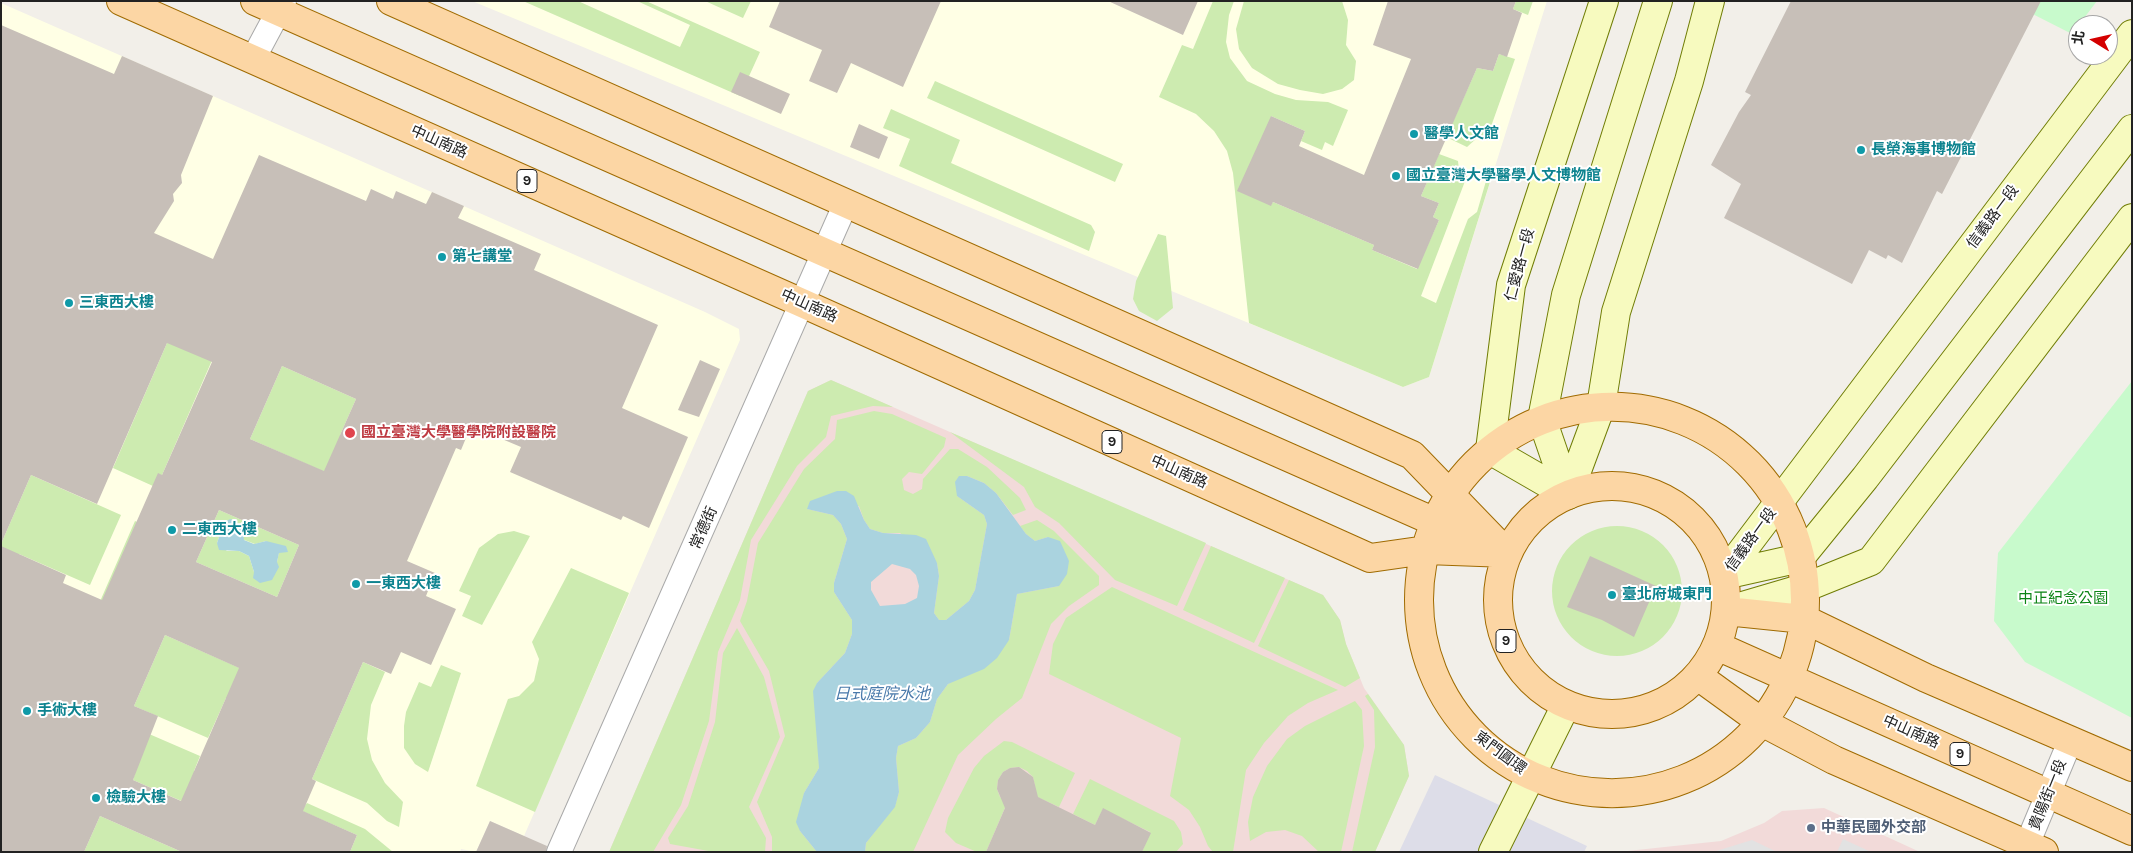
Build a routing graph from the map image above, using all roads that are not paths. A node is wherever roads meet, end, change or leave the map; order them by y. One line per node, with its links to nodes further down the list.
1 (121, 1): 9 (main road, 中山南路 / 9)
2 (255, 1): 7 (main road)
3 (391, 1): 11 (main road)
4 (1604, 1): 17 (main road, 仁愛路一段)
5 (1658, 1): 16 (main road)
6 (1710, 1): 15 (main road)
7 (282, 7): 9 (street); 13 (main road)
8 (2132, 34): 20 (main road, 信義路一段)
9 (253, 59): 14 (main road, 中山南路 / 9)
10 (2132, 129): 24 (main road)
11 (846, 203): 13 (street, 常德街); 18 (main road)
12 (2132, 218): 26 (main road)
13 (825, 252): 14 (street, 常德街); 21 (main road)
14 (802, 303): 22 (main road, 中山南路 / 9); 40 (street, 常德街)
15 (1601, 406): 16 (main road, 東門圓環); 19 (main road); 20 (main road, 東門圓環)
16 (1542, 420): 17 (main road, 東門圓環); 19 (main road)
17 (1490, 450): 18 (main road, 東門圓環); 19 (main road)
18 (1450, 495): 21 (main road, 東門圓環); 23 (main road)
19 (1568, 496): 23 (main road, 9); 25 (main road, 9)
20 (1778, 502): 24 (main road, 東門圓環); 25 (main road, 信義路一段)
21 (1436, 522): 22 (main road, 東門圓環); 23 (main road)
22 (1426, 550): 23 (main road, 中山南路 / 9); 36 (main road, 東門圓環)
23 (1507, 553): 32 (main road, 9)
24 (1800, 558): 25 (main road, 信義路一段); 26 (main road, 東門圓環)
25 (1724, 575): 27 (main road, 9)
26 (1804, 588): 27 (main road); 28 (main road, 東門圓環)
27 (1726, 611): 28 (main road); 29 (main road, 9)
28 (1804, 619): 31 (main road, 東門圓環); 34 (main road)
29 (1717, 646): 30 (main road, 9); 31 (main road, 中山南路 / 9)
30 (1698, 676): 32 (main road, 9); 33 (main road)
31 (1788, 678): 33 (main road, 東門圓環); 37 (main road, 中山南路 / 9)
32 (1566, 705): 36 (main road)
33 (1760, 721): 36 (main road, 東門圓環); 39 (main road)
34 (2071, 738): 35 (main road); 37 (street, 貴陽街一段)
35 (2132, 767)
36 (1530, 776): 41 (main road)
37 (2048, 794): 38 (main road, 中山南路 / 9); 39 (street, 貴陽街一段)
38 (2132, 831)
39 (2032, 850)
40 (559, 852)
41 (1493, 852)

